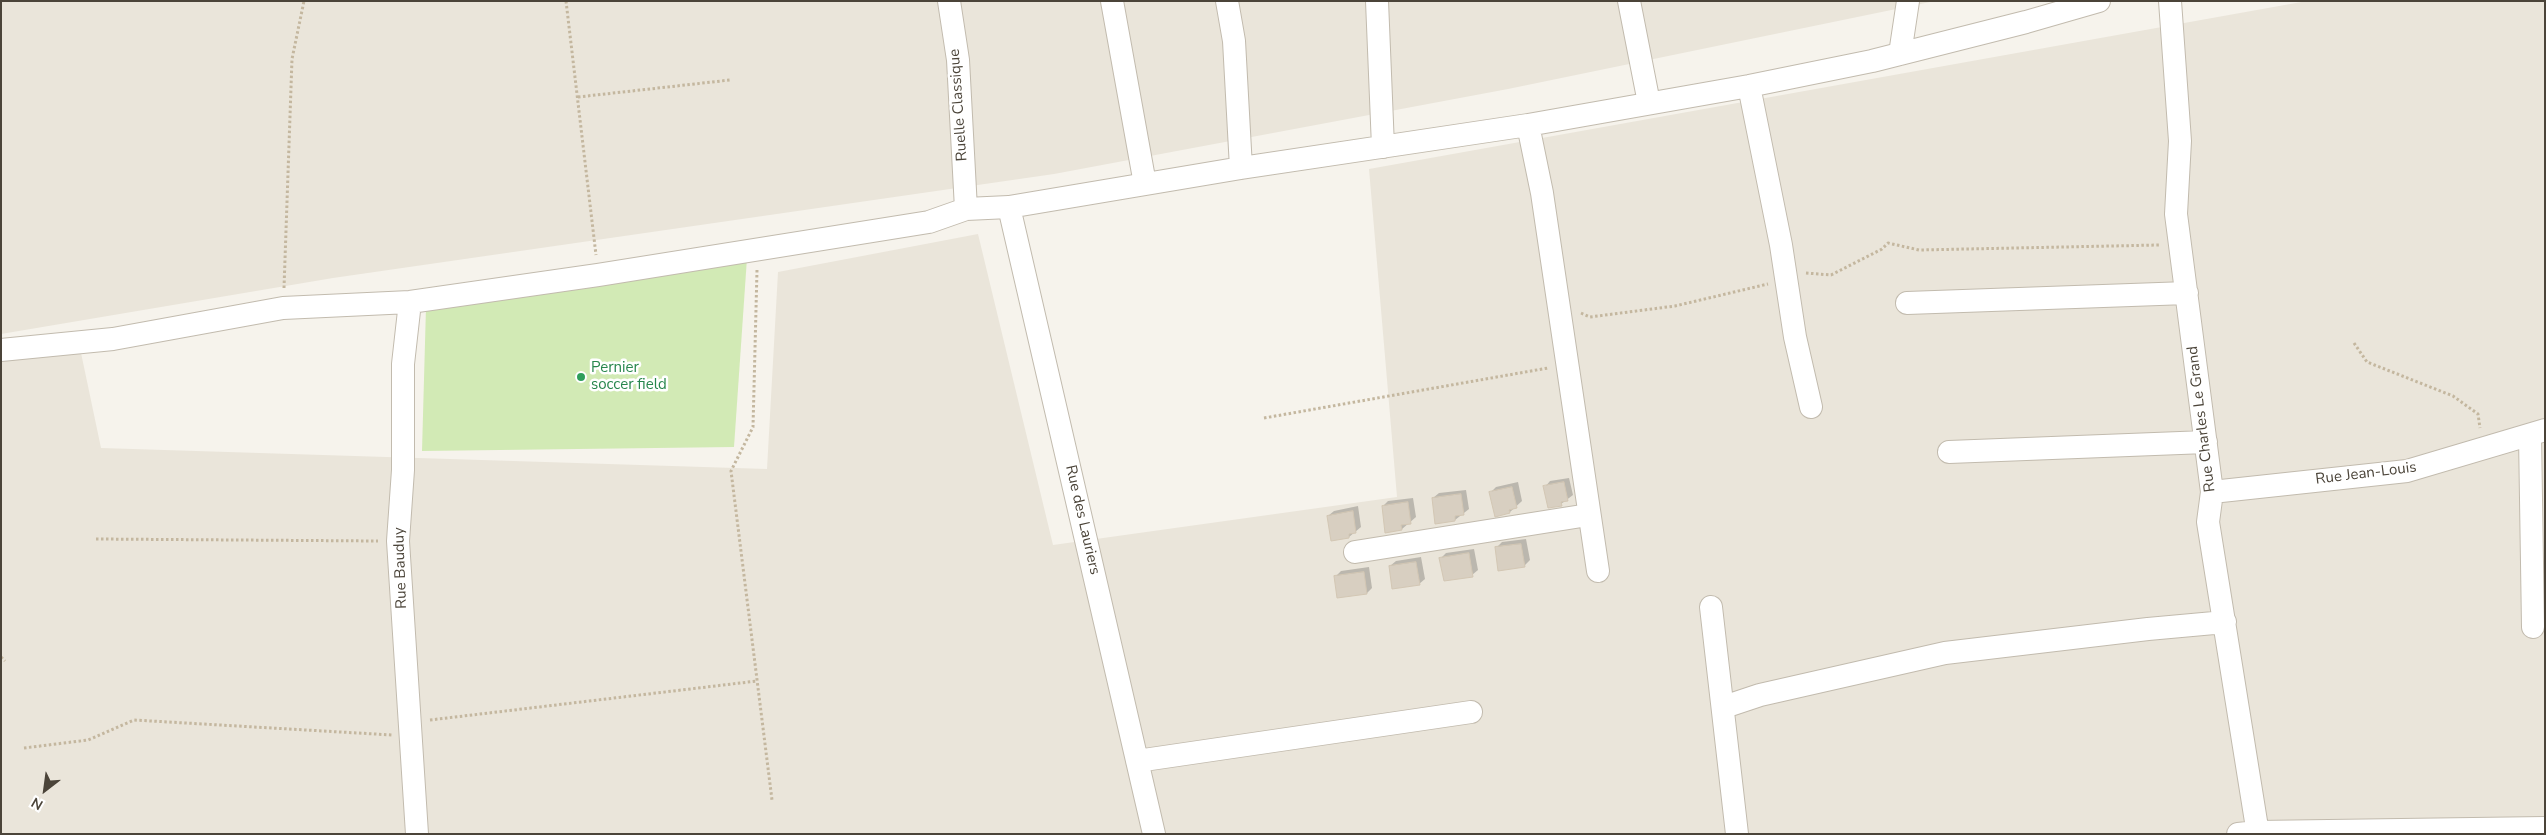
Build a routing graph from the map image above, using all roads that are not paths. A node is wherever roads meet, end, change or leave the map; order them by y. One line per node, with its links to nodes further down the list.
1 (949, 1): 17 (street, Ruelle Classique)
2 (1112, 1): 15 (street)
3 (1227, 1): 14 (street)
4 (1377, 1): 13 (street)
5 (1628, 1): 11 (street)
6 (1908, 1): 9 (street)
7 (2099, 1): 9 (street)
8 (2170, 1): 18 (street, Rue Charles Le Grand)
9 (1900, 54): 10 (street)
10 (1749, 86): 11 (street); 22 (street)
11 (1649, 104): 12 (street)
12 (1528, 126): 13 (street); 27 (street)
13 (1383, 147): 14 (street)
14 (1241, 168): 15 (street)
15 (1145, 184): 16 (street)
16 (1009, 207): 17 (street); 35 (street, Rue des Lauriers)
17 (966, 209): 19 (street)
18 (2187, 293): 20 (street); 24 (street, Rue Charles Le Grand)
19 (410, 302): 21 (street); 38 (street, Rue Bauduy)
20 (1907, 303)
21 (1, 350)
22 (1811, 407)
23 (2537, 433): 26 (street, Rue Jean-Louis); 32 (street)
24 (2206, 442): 25 (street); 26 (street, Rue Charles Le Grand)
25 (1949, 452)
26 (2212, 492): 31 (street, Rue Charles Le Grand)
27 (1588, 516): 28 (street); 29 (street)
28 (1355, 552)
29 (1598, 571)
30 (1711, 607): 33 (street)
31 (2225, 622): 33 (street); 37 (street, Rue Charles Le Grand)
32 (2533, 626)
33 (1724, 707): 40 (street)
34 (1471, 712): 35 (street)
35 (1138, 762): 39 (street, Rue des Lauriers)
36 (2545, 828): 37 (street)
37 (2251, 833)
38 (417, 834)
39 (1154, 834)
40 (1737, 834)

